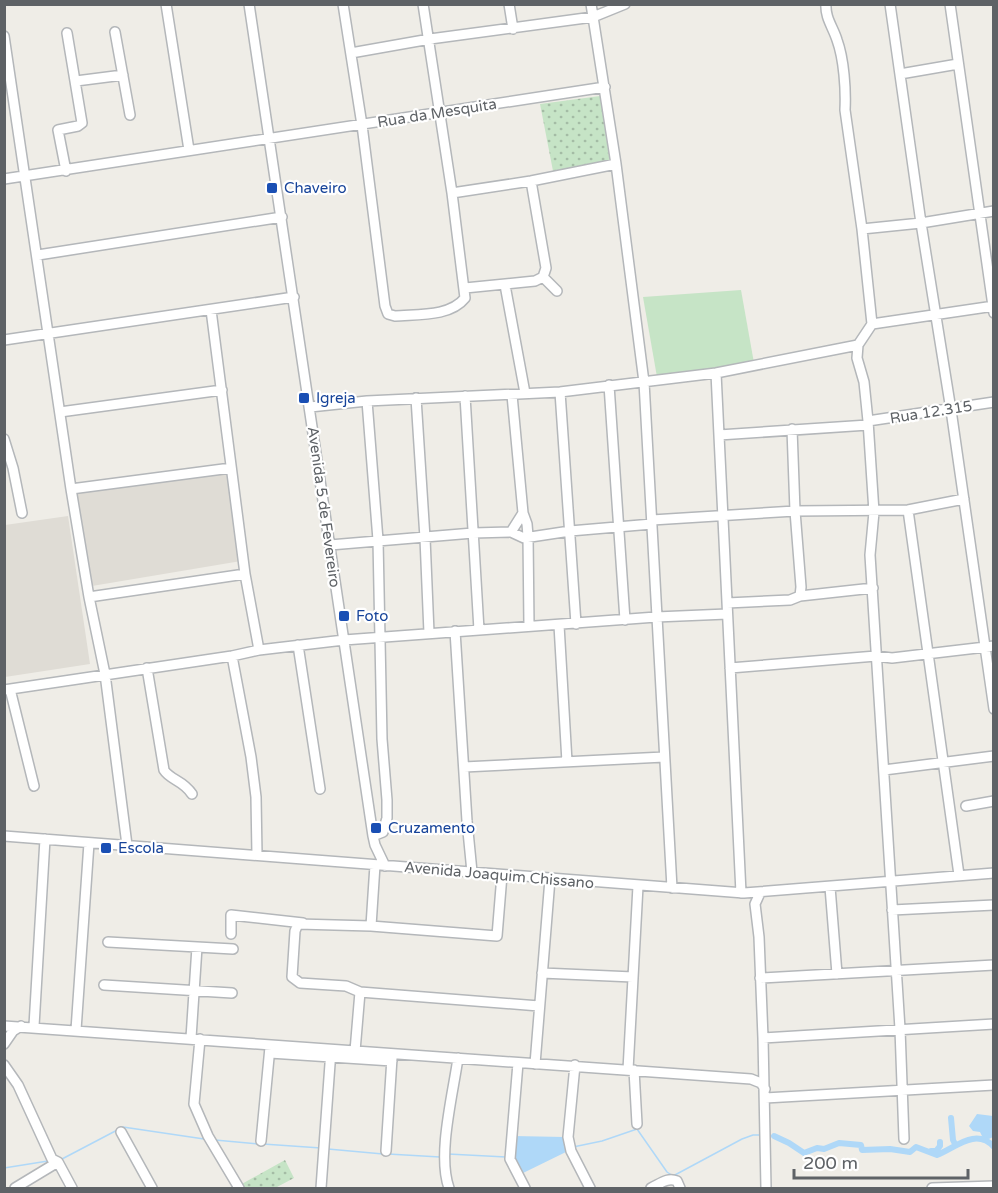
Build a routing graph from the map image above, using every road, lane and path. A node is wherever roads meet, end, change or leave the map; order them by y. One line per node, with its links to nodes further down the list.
1 (166, 4): 27 (street)
2 (249, 4): 26 (street, Avenida 5 de Fevereiro)
3 (343, 4): 17 (street)
4 (423, 4): 16 (street)
5 (508, 4): 12 (street)
6 (591, 4): 11 (street)
7 (625, 4): 11 (street)
8 (826, 4): 38 (street)
9 (890, 4): 19 (street)
10 (950, 4): 18 (street)
11 (593, 17): 12 (street); 22 (street)
12 (513, 28): 16 (street)
13 (115, 32): 20 (street)
14 (67, 33): 21 (street)
15 (4, 36): 30 (street)
16 (430, 39): 17 (street); 23 (street)
17 (351, 53): 25 (street)
18 (958, 64): 19 (street); 35 (street)
19 (900, 74): 37 (street)
20 (123, 75): 21 (street); 24 (street)
21 (76, 81): 29 (street)
22 (605, 87): 23 (street, Rua da Mesquita); 28 (street)
23 (439, 113): 25 (street, Rua da Mesquita); 33 (street)
24 (130, 115)
25 (362, 125): 26 (street, Rua da Mesquita); 42 (street)
26 (270, 139): 27 (street, Rua da Mesquita); 36 (street, Avenida 5 de Fevereiro)
27 (189, 150): 29 (street, Rua da Mesquita)
28 (616, 164): 32 (street); 53 (street)
29 (66, 171): 30 (street, Rua da Mesquita)
30 (26, 176): 31 (street, Rua da Mesquita); 39 (street)
31 (4, 179)
32 (531, 181): 33 (street); 40 (street)
33 (452, 193): 42 (street)
34 (993, 211): 35 (street)
35 (979, 213): 37 (street); 45 (street)
36 (282, 217): 39 (street); 44 (street, Avenida 5 de Fevereiro)
37 (921, 223): 38 (street); 47 (street)
38 (862, 229): 48 (street)
39 (38, 255): 49 (street)
40 (543, 277): 41 (street); 43 (street)
41 (506, 285): 42 (street); 57 (street)
42 (465, 288)
43 (557, 291)
44 (294, 297): 46 (street); 63 (street, Avenida 5 de Fevereiro)
45 (993, 308): 47 (street)
46 (211, 310): 49 (street); 55 (street)
47 (936, 316): 48 (street); 64 (street)
48 (872, 324): 51 (street)
49 (49, 333): 50 (street); 65 (street)
50 (4, 340)
51 (858, 345): 52 (street); 66 (street)
52 (716, 373): 53 (street); 68 (street)
53 (644, 382): 54 (street); 79 (street)
54 (609, 385): 56 (street); 80 (street)
55 (222, 390): 65 (street); 70 (street)
56 (560, 392): 57 (street); 81 (street)
57 (525, 393): 58 (street)
58 (512, 394): 59 (street); 77 (street)
59 (465, 396): 60 (street); 83 (street)
60 (416, 398): 61 (street); 85 (street)
61 (367, 401): 63 (street); 86 (street)
62 (993, 402): 64 (street, Rua 12.315)
63 (310, 408): 87 (street, Avenida 5 de Fevereiro)
64 (951, 410): 66 (street, Rua 12.315); 72 (street)
65 (60, 412): 71 (street)
66 (868, 423): 67 (street, Rua 12.315); 75 (street)
67 (792, 429): 68 (street, Rua 12.315); 74 (street)
68 (719, 435): 78 (street)
69 (4, 439): 76 (street)
70 (231, 468): 71 (street); 88 (street)
71 (71, 489): 91 (street)
72 (963, 499): 73 (street); 105 (street)
73 (908, 510): 75 (street); 107 (street)
74 (795, 511): 75 (street); 78 (street); 90 (street)
75 (874, 512): 89 (street)
76 (22, 513)
77 (523, 513): 82 (street); 84 (street)
78 (724, 516): 79 (street); 92 (street)
79 (652, 522): 80 (street); 94 (street)
80 (619, 526): 81 (street); 95 (street)
81 (570, 531): 84 (street); 96 (street)
82 (511, 532): 83 (street); 84 (street)
83 (473, 533): 85 (street); 99 (street)
84 (528, 536): 98 (street)
85 (425, 538): 86 (street); 101 (street)
86 (378, 540): 87 (street); 102 (street)
87 (330, 545): 103 (street, Avenida 5 de Fevereiro)
88 (245, 574): 91 (street); 106 (street)
89 (873, 588): 90 (street); 109 (street)
90 (800, 596): 92 (street)
91 (89, 597): 112 (street)
92 (727, 603): 93 (street)
93 (727, 614): 94 (street); 111 (street)
94 (656, 617): 95 (street); 116 (street)
95 (625, 620): 96 (street)
96 (576, 624): 97 (street)
97 (559, 625): 98 (street); 117 (street)
98 (529, 626): 99 (street)
99 (478, 630): 100 (street)
100 (455, 631): 101 (street); 119 (street)
101 (429, 633): 102 (street)
102 (381, 638): 103 (street); 127 (street)
103 (344, 640): 104 (street); 127 (street, Avenida 5 de Fevereiro)
104 (298, 645): 106 (street); 122 (street)
105 (989, 647): 107 (street); 114 (street)
106 (259, 650): 108 (street)
107 (927, 654): 109 (street); 118 (street)
108 (232, 656): 110 (street); 131 (street)
109 (876, 656): 111 (street); 120 (street)
110 (147, 668): 112 (street); 123 (street)
111 (730, 668): 143 (street)
112 (105, 674): 113 (street); 130 (street)
113 (7, 690): 121 (street)
114 (993, 709)
115 (993, 756): 118 (street)
116 (664, 757): 117 (street); 141 (street)
117 (567, 762): 119 (street)
118 (943, 762): 120 (street); 137 (street)
119 (464, 767): 134 (street)
120 (885, 770): 139 (street)
121 (34, 786)
122 (320, 789)
123 (192, 794)
124 (993, 801): 125 (street)
125 (966, 806)
126 (4, 836): 128 (street, Avenida Joaquim Chissano)
127 (374, 838): 132 (street); 133 (street, Avenida 5 de Fevereiro)
128 (45, 839): 129 (street, Avenida Joaquim Chissano); 170 (street)
129 (89, 843): 130 (street, Avenida Joaquim Chissano); 172 (street)
130 (127, 845): 131 (street, Avenida Joaquim Chissano)
131 (257, 855): 132 (street, Avenida Joaquim Chissano)
132 (371, 864): 133 (street, Avenida Joaquim Chissano); 149 (street)
133 (386, 866): 134 (street, Avenida Joaquim Chissano)
134 (472, 872): 136 (street, Avenida Joaquim Chissano)
135 (993, 873): 137 (street, Avenida Joaquim Chissano)
136 (502, 875): 138 (street, Avenida Joaquim Chissano); 149 (street)
137 (959, 876): 139 (street, Avenida Joaquim Chissano)
138 (550, 879): 140 (street, Avenida Joaquim Chissano); 157 (street)
139 (890, 882): 142 (street, Avenida Joaquim Chissano); 146 (street)
140 (638, 886): 141 (street, Avenida Joaquim Chissano); 159 (street)
141 (672, 888): 143 (street, Avenida Joaquim Chissano)
142 (831, 888): 144 (street, Avenida Joaquim Chissano); 158 (street)
143 (743, 893): 144 (street, Avenida Joaquim Chissano); 152 (street)
144 (760, 893): 152 (street)
145 (993, 905): 146 (street)
146 (892, 910): 156 (street)
147 (292, 921): 148 (street); 150 (street); 161 (street)
148 (305, 923): 149 (street); 161 (street)
149 (371, 926)
150 (231, 934)
151 (108, 942): 153 (street)
152 (759, 946): 160 (street)
153 (197, 947): 154 (street); 163 (street)
154 (233, 949)
155 (993, 965): 156 (street)
156 (897, 970): 158 (street); 171 (street)
157 (542, 973): 159 (street); 166 (street)
158 (837, 974): 160 (street)
159 (633, 977): 186 (street)
160 (760, 978): 173 (street)
161 (300, 983): 164 (street)
162 (104, 985): 163 (street)
163 (194, 991): 165 (street); 174 (street)
164 (360, 992): 166 (street); 177 (street)
165 (232, 993)
166 (539, 1006): 182 (street)
167 (993, 1024): 171 (street)
168 (4, 1026): 169 (street)
169 (21, 1026): 170 (street); 175 (street)
170 (34, 1026): 172 (street)
171 (900, 1029): 173 (street); 189 (street)
172 (76, 1030): 174 (street)
173 (764, 1038): 185 (street)
174 (196, 1039): 176 (street); 201 (street)
175 (4, 1044)
176 (270, 1049): 178 (street); 194 (street)
177 (355, 1051): 178 (street); 179 (street)
178 (331, 1054): 179 (street); 202 (street)
179 (392, 1057): 180 (street); 195 (street)
180 (458, 1058): 181 (street); 203 (street)
181 (518, 1062): 182 (street); 204 (street)
182 (535, 1064): 184 (street)
183 (4, 1065): 196 (street)
184 (575, 1065): 186 (street); 205 (street)
185 (764, 1068): 187 (street); 190 (street)
186 (631, 1070): 187 (street); 191 (street)
187 (751, 1079): 190 (street)
188 (993, 1085): 189 (street)
189 (902, 1090): 190 (street); 193 (street)
190 (765, 1093): 208 (street)
191 (637, 1124)
192 (121, 1132): 200 (street)
193 (904, 1139)
194 (261, 1141)
195 (386, 1151)
196 (55, 1160): 198 (street); 199 (street)
197 (993, 1186): 210 (street)
198 (15, 1188)
199 (72, 1188)
200 (152, 1188)
201 (239, 1188)
202 (321, 1188)
203 (449, 1188)
204 (525, 1188)
205 (590, 1188)
206 (651, 1188): 207 (street)
207 (680, 1188)
208 (765, 1188)
209 (932, 1188): 210 (street)
210 (951, 1188)

